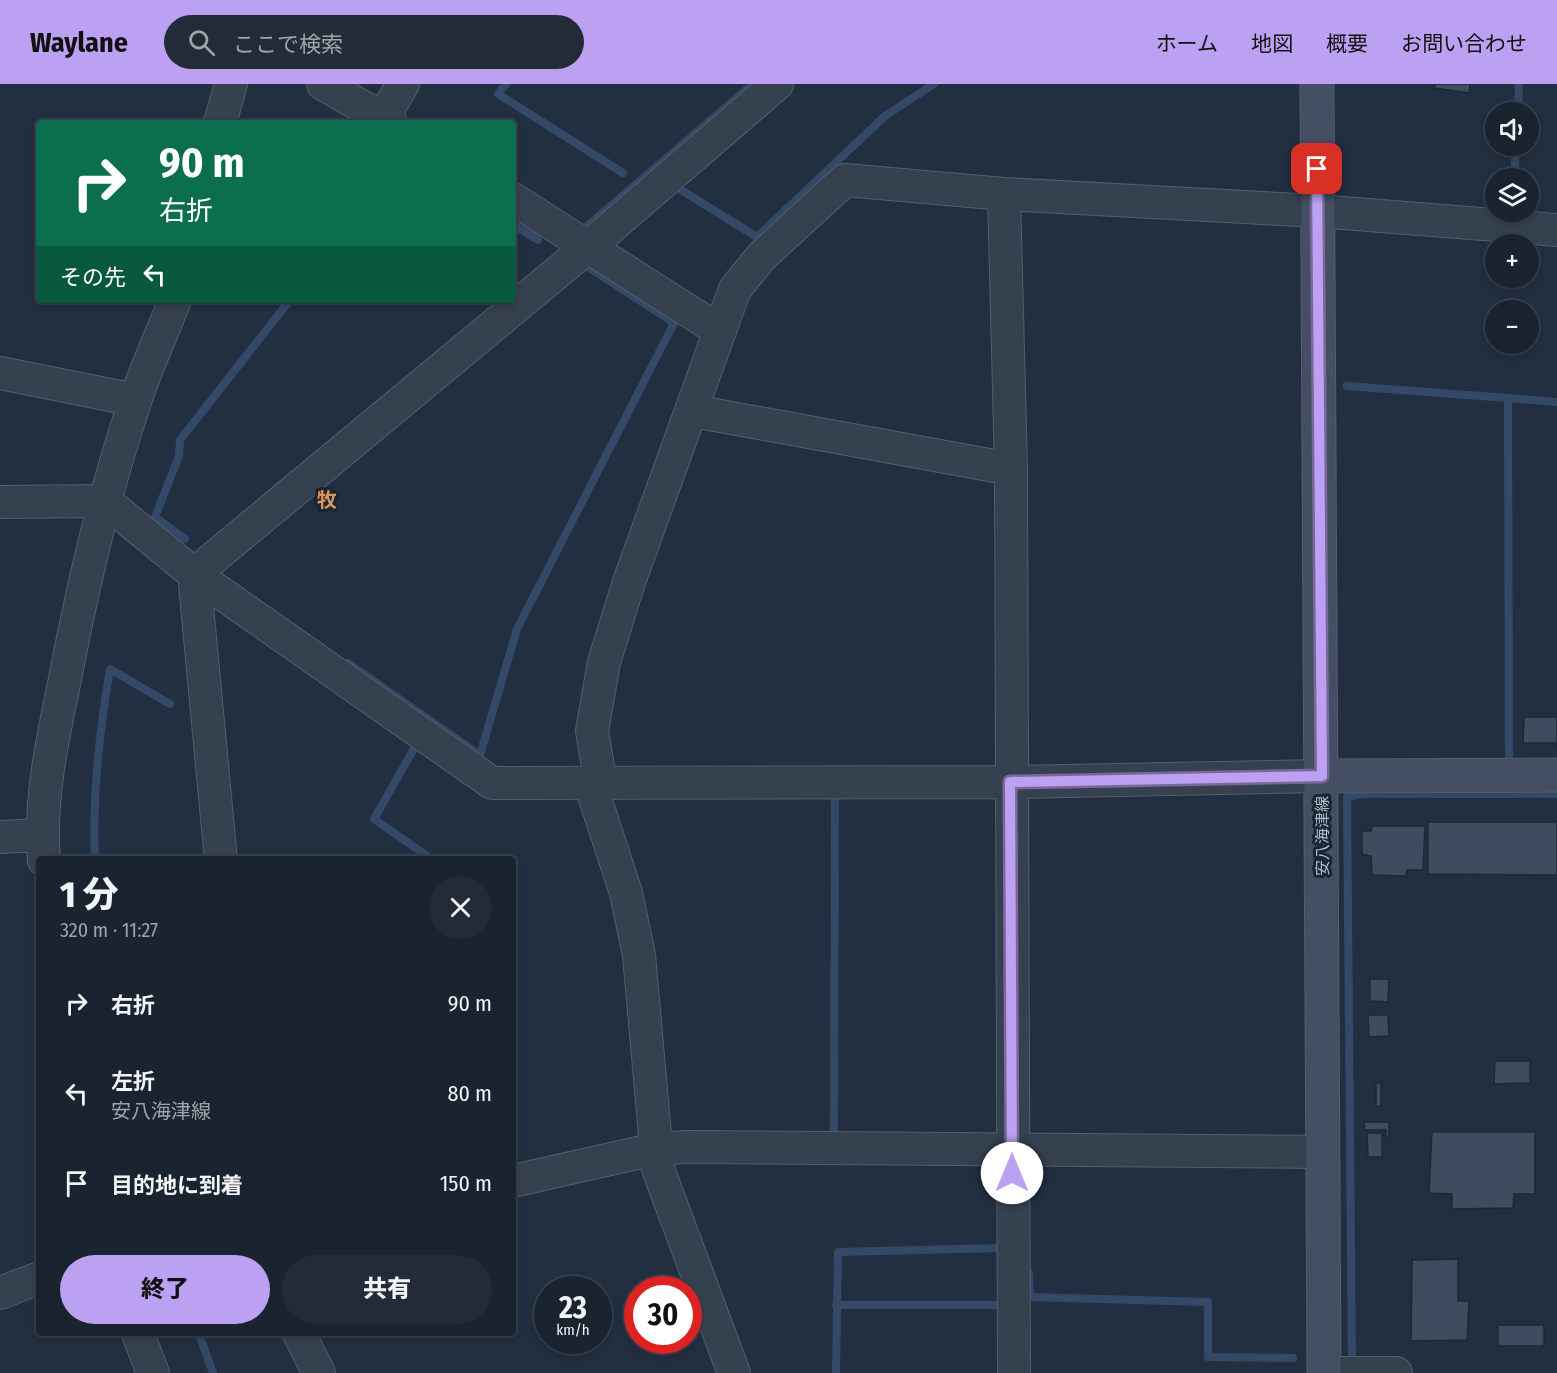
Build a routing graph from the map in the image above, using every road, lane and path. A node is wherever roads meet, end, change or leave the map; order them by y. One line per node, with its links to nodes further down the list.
1 (231, 84): 6 (street)
2 (323, 84): 7 (street)
3 (403, 84): 7 (street)
4 (777, 84): 12 (street)
5 (1317, 84): 10 (main road, 安八海津線)
6 (221, 120)
7 (387, 120)
8 (1004, 194): 10 (street); 14 (street); 18 (street)
9 (516, 201): 12 (street)
10 (1317, 211): 11 (street); 23 (main road, 安八海津線)
11 (1557, 230)
12 (588, 247): 14 (street); 21 (street)
13 (174, 303): 16 (street)
14 (720, 331): 17 (street)
15 (0, 373): 16 (street)
16 (135, 400): 19 (street)
17 (693, 411): 18 (street); 25 (street)
18 (1011, 469): 24 (street)
19 (105, 501): 20 (street); 21 (street); 27 (street)
20 (0, 502)
21 (194, 574): 25 (street); 28 (street)
22 (1557, 775): 23 (main road)
23 (1322, 776): 24 (street); 31 (main road, 安八海津線)
24 (1010, 782): 25 (street); 30 (street)
25 (595, 784): 29 (street)
26 (0, 837): 27 (street)
27 (43, 847)
28 (220, 856)
29 (656, 1149): 30 (street); 32 (street); 39 (street)
30 (1012, 1150): 31 (street); 40 (street)
31 (1323, 1152): 41 (main road, 安八海津線)
32 (516, 1180)
33 (36, 1279): 34 (street)
34 (0, 1293)
35 (139, 1336): 37 (street)
36 (300, 1336): 38 (street)
37 (153, 1373)
38 (319, 1373)
39 (734, 1373)
40 (1014, 1373)
41 (1324, 1373): 42 (street)
42 (1396, 1373)

